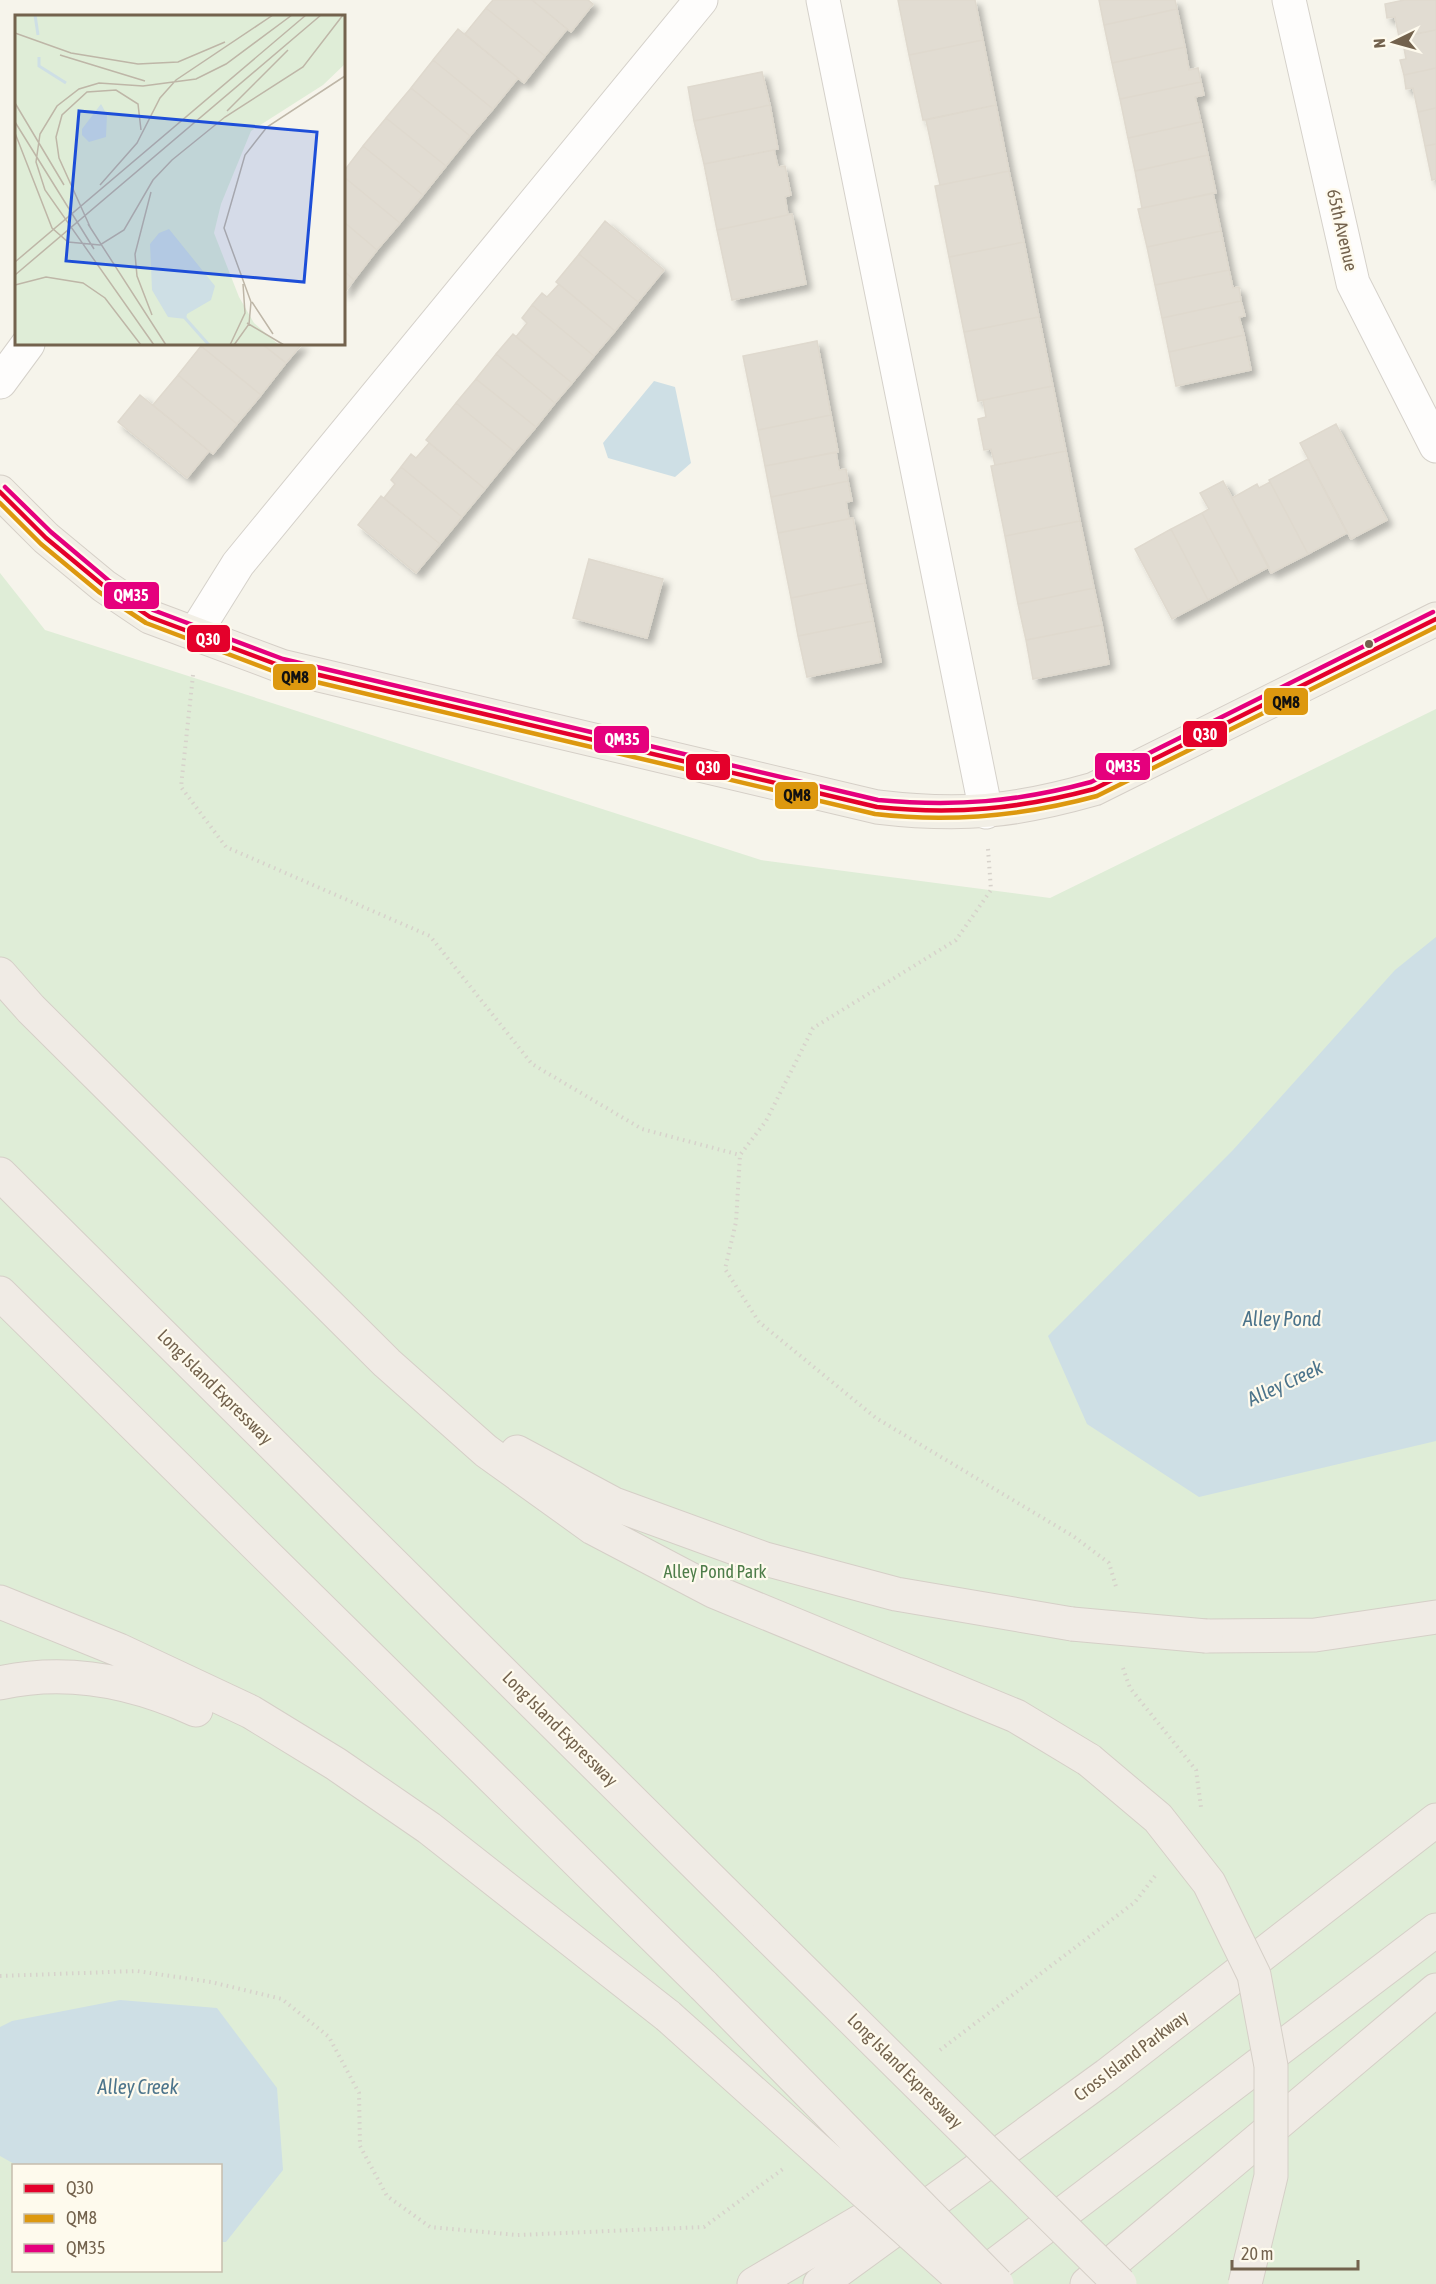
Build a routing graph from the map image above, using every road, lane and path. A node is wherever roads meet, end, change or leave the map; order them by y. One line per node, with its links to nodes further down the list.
1 (701, 0): 9 (street)
2 (823, 0): 10 (street)
3 (1289, 0): 6 (street, 65th Avenue)
4 (27, 345): 5 (street)
5 (0, 382)
6 (1436, 446)
7 (0, 492): 9 (main road)
8 (1436, 619): 10 (main road)
9 (195, 633): 10 (main road); 14 (path)
10 (986, 812): 14 (path)
11 (0, 974): 13 (highway)
12 (0, 983): 13 (highway)
13 (31, 1009): 17 (highway)
14 (740, 1155): 18 (path)
15 (0, 1173): 38 (highway, Long Island Expressway, bridge)
16 (0, 1293): 36 (highway, bridge)
17 (387, 1363): 20 (highway, bridge); 39 (highway, bridge)
18 (1118, 1594)
19 (0, 1602): 26 (highway)
20 (1436, 1617)
21 (1120, 1658): 23 (path)
22 (0, 1683): 26 (highway)
23 (1202, 1816)
24 (1436, 1820): 31 (highway, Cross Island Parkway)
25 (1157, 1874): 30 (path)
26 (511, 1892): 35 (highway, bridge)
27 (1436, 1930): 35 (highway)
28 (0, 1976): 32 (path)
29 (1436, 1990): 37 (highway)
30 (939, 2051)
31 (1107, 2075): 33 (highway); 34 (highway, Cross Island Parkway)
32 (792, 2162)
33 (754, 2284)
34 (820, 2284)
35 (969, 2284)
36 (997, 2284)
37 (1087, 2284)
38 (1120, 2284)
39 (1245, 2284)

